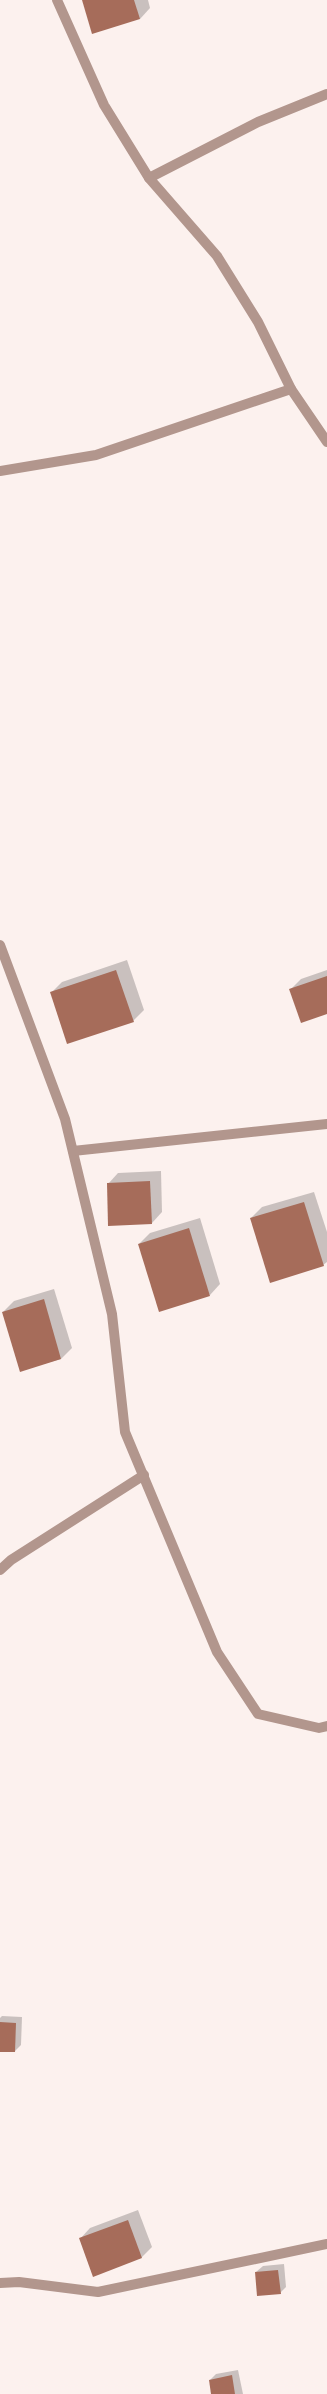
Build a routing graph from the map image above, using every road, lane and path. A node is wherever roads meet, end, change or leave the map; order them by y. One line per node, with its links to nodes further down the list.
1 (57, 0): 3 (street)
2 (327, 94): 3 (street)
3 (149, 178): 4 (street)
4 (291, 390): 5 (street); 6 (street)
5 (327, 442)
6 (0, 472)
7 (0, 945): 9 (street)
8 (327, 1124): 9 (street)
9 (73, 1151): 10 (street)
10 (144, 1475): 11 (street); 12 (street)
11 (0, 1570)
12 (327, 1726)
13 (327, 2244): 14 (street)
14 (0, 2283)

